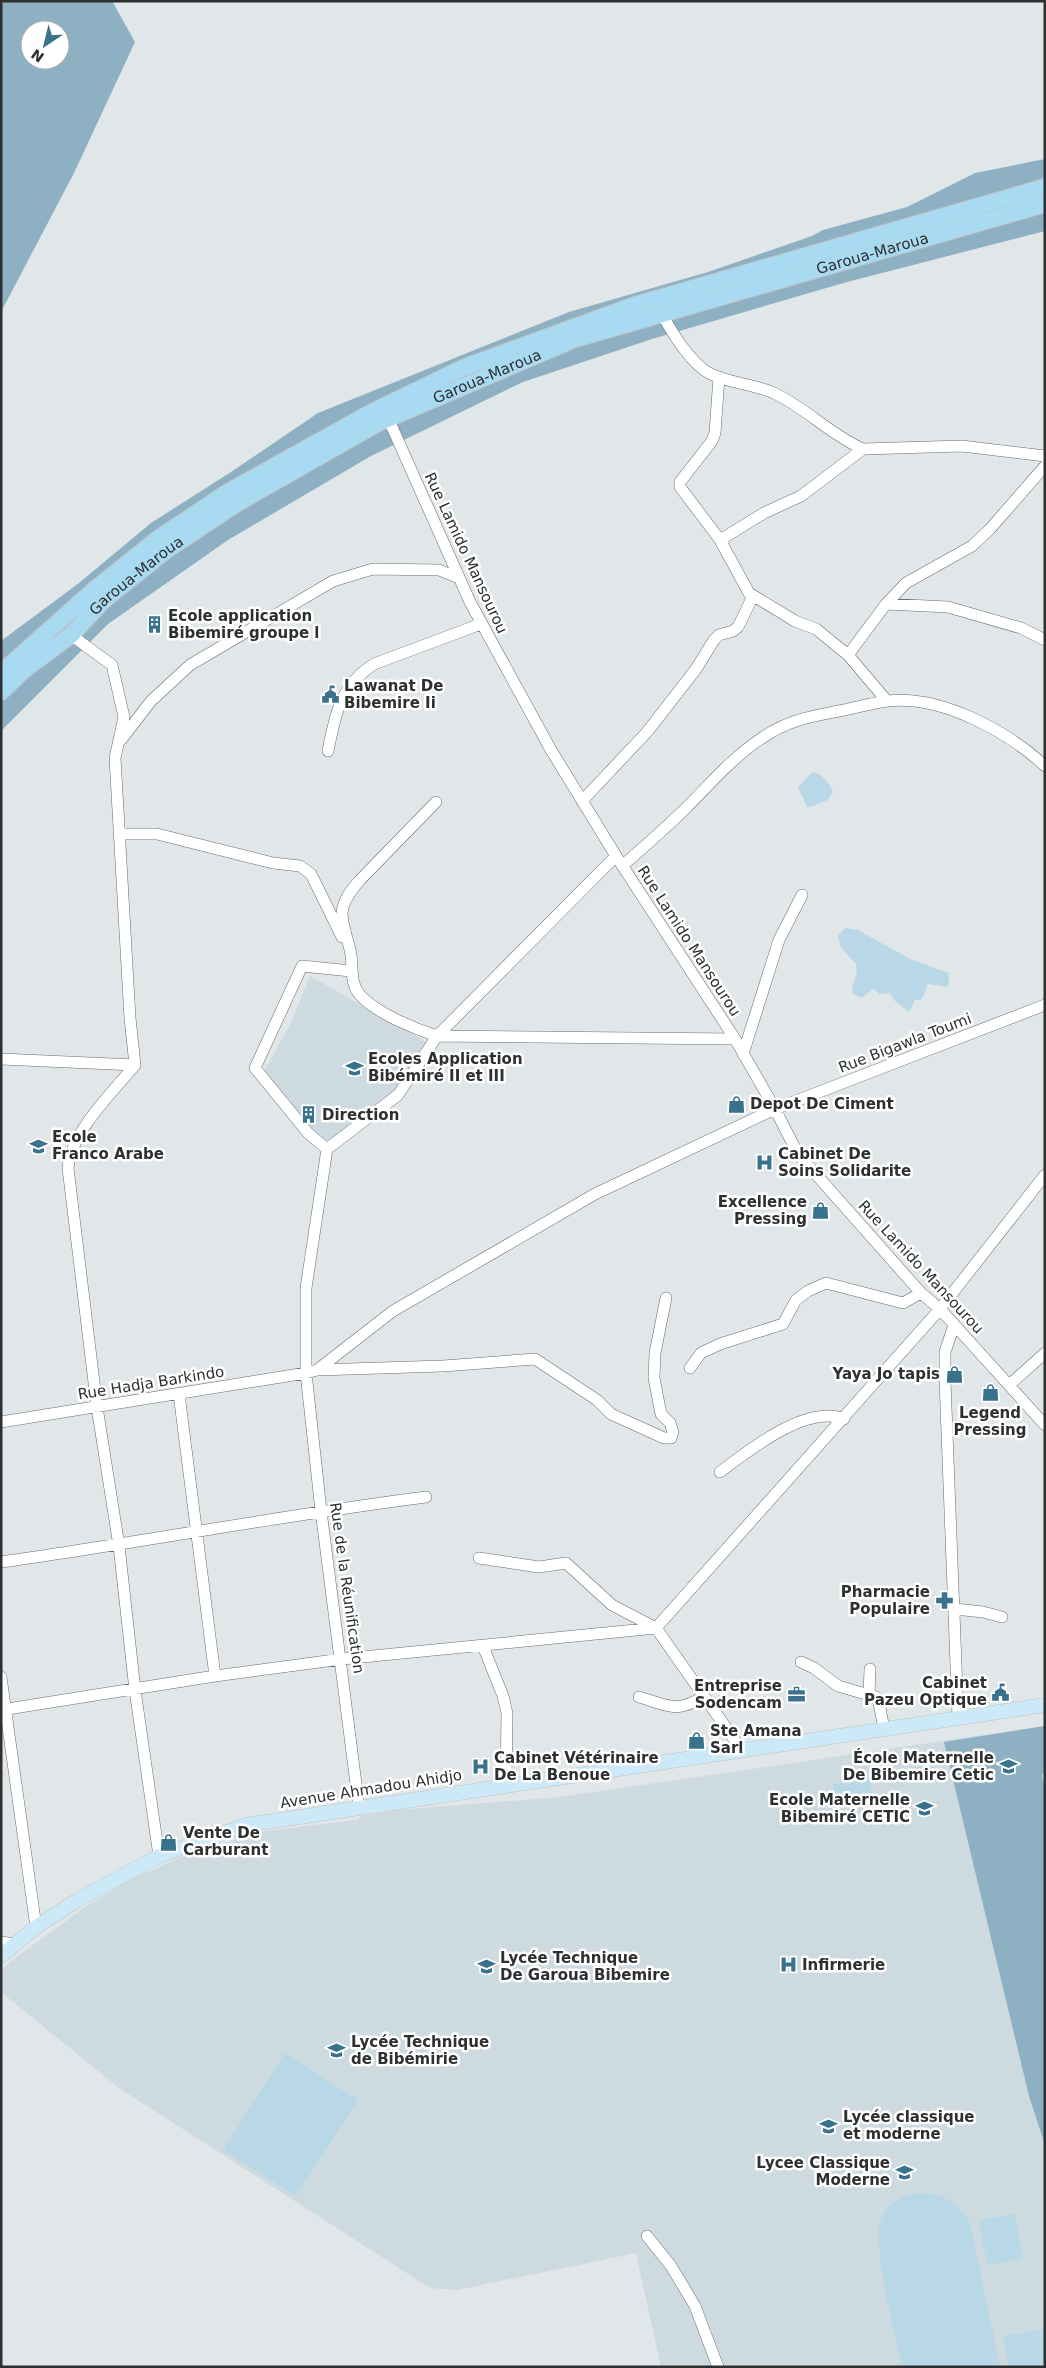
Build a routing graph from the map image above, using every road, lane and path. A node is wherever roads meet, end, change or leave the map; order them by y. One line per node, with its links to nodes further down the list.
1 (1045, 187): 17 (highway, Garoua-Maroua)
2 (1045, 204): 3 (highway, Garoua-Maroua)
3 (662, 314): 4 (street); 5 (highway, Garoua-Maroua)
4 (719, 378): 6 (street); 9 (street)
5 (388, 418): 10 (street, Rue Lamido Mansourou); 14 (highway, Garoua-Maroua)
6 (863, 449): 7 (street); 9 (street)
7 (1045, 456)
8 (1045, 466): 12 (street)
9 (720, 540): 11 (street)
10 (459, 578): 13 (street, Rue Lamido Mansourou); 20 (street)
11 (753, 596): 16 (street); 23 (street)
12 (886, 604): 15 (street); 16 (street)
13 (482, 624): 21 (street); 23 (street, Rue Lamido Mansourou)
14 (71, 635): 18 (highway, Garoua-Maroua); 20 (street)
15 (1045, 640)
16 (848, 655): 19 (street)
17 (1, 672)
18 (1, 692)
19 (887, 701): 22 (street); 27 (street)
20 (118, 743): 25 (street)
21 (328, 751)
22 (1045, 766)
23 (582, 801): 26 (street, Rue Lamido Mansourou)
24 (436, 802): 29 (street)
25 (120, 834): 29 (street); 36 (street)
26 (616, 856): 27 (street, Rue Lamido Mansourou); 32 (street)
27 (622, 866): 33 (street, Rue Lamido Mansourou)
28 (802, 895): 34 (street)
29 (351, 954): 30 (street)
30 (350, 971): 32 (street); 38 (street)
31 (1045, 1005): 37 (street, Rue Bigawla Toumi)
32 (437, 1036): 33 (street); 38 (street)
33 (735, 1039): 34 (street, Rue Lamido Mansourou)
34 (744, 1054): 37 (street, Rue Lamido Mansourou)
35 (1, 1059): 36 (street)
36 (135, 1065): 49 (street)
37 (775, 1109): 40 (street, Rue Lamido Mansourou); 46 (street, Rue Bigawla Toumi)
38 (327, 1149): 46 (street, Rue de la Réunification)
39 (1045, 1175): 42 (street)
40 (921, 1293): 42 (street, Rue Lamido Mansourou); 45 (street)
41 (666, 1298): 46 (street, Rue Hadja Barkindo)
42 (940, 1309): 43 (street, Rue Lamido Mansourou); 50 (street)
43 (954, 1325): 47 (street, Rue Lamido Mansourou); 60 (street)
44 (1045, 1353): 47 (street)
45 (690, 1368)
46 (312, 1372): 48 (street, Rue Hadja Barkindo); 55 (street, Rue de la Réunification)
47 (1009, 1385): 52 (street, Rue Lamido Mansourou)
48 (179, 1394): 49 (street, Rue Hadja Barkindo); 56 (street)
49 (97, 1407): 51 (street, Rue Hadja Barkindo); 57 (street)
50 (844, 1419): 53 (street); 62 (street)
51 (1, 1422)
52 (1045, 1425)
53 (720, 1472)
54 (426, 1497): 55 (street)
55 (321, 1511): 56 (street); 64 (street, Rue de la Réunification)
56 (198, 1532): 57 (street); 67 (street)
57 (118, 1546): 59 (street); 69 (street)
58 (478, 1558): 62 (street)
59 (1, 1562)
60 (955, 1609): 61 (street); 75 (street)
61 (1002, 1617)
62 (656, 1628): 63 (street); 72 (street)
63 (482, 1646): 64 (street); 78 (street)
64 (342, 1659): 67 (street); 79 (street, Rue de la Réunification)
65 (800, 1662): 70 (street)
66 (870, 1669): 70 (street)
67 (215, 1676): 69 (street)
68 (1, 1678): 74 (street)
69 (135, 1690): 74 (street); 80 (street)
70 (869, 1695): 76 (street)
71 (638, 1697): 72 (street)
72 (703, 1697): 77 (street)
73 (1045, 1705): 75 (main road, Avenue Ahmadou Ahidjo)
74 (3, 1710): 81 (street)
75 (958, 1718): 76 (main road, Avenue Ahmadou Ahidjo)
76 (884, 1729): 77 (main road, Avenue Ahmadou Ahidjo)
77 (741, 1749): 78 (main road, Avenue Ahmadou Ahidjo)
78 (506, 1785): 79 (main road, Avenue Ahmadou Ahidjo)
79 (359, 1807): 80 (main road, Avenue Ahmadou Ahidjo)
80 (159, 1856): 81 (main road, Avenue Ahmadou Ahidjo)
81 (36, 1926): 82 (main road, Avenue Ahmadou Ahidjo)
82 (8, 1943): 83 (main road, Avenue Ahmadou Ahidjo)
83 (1, 1956)
84 (647, 2236): 85 (street)
85 (718, 2367)

